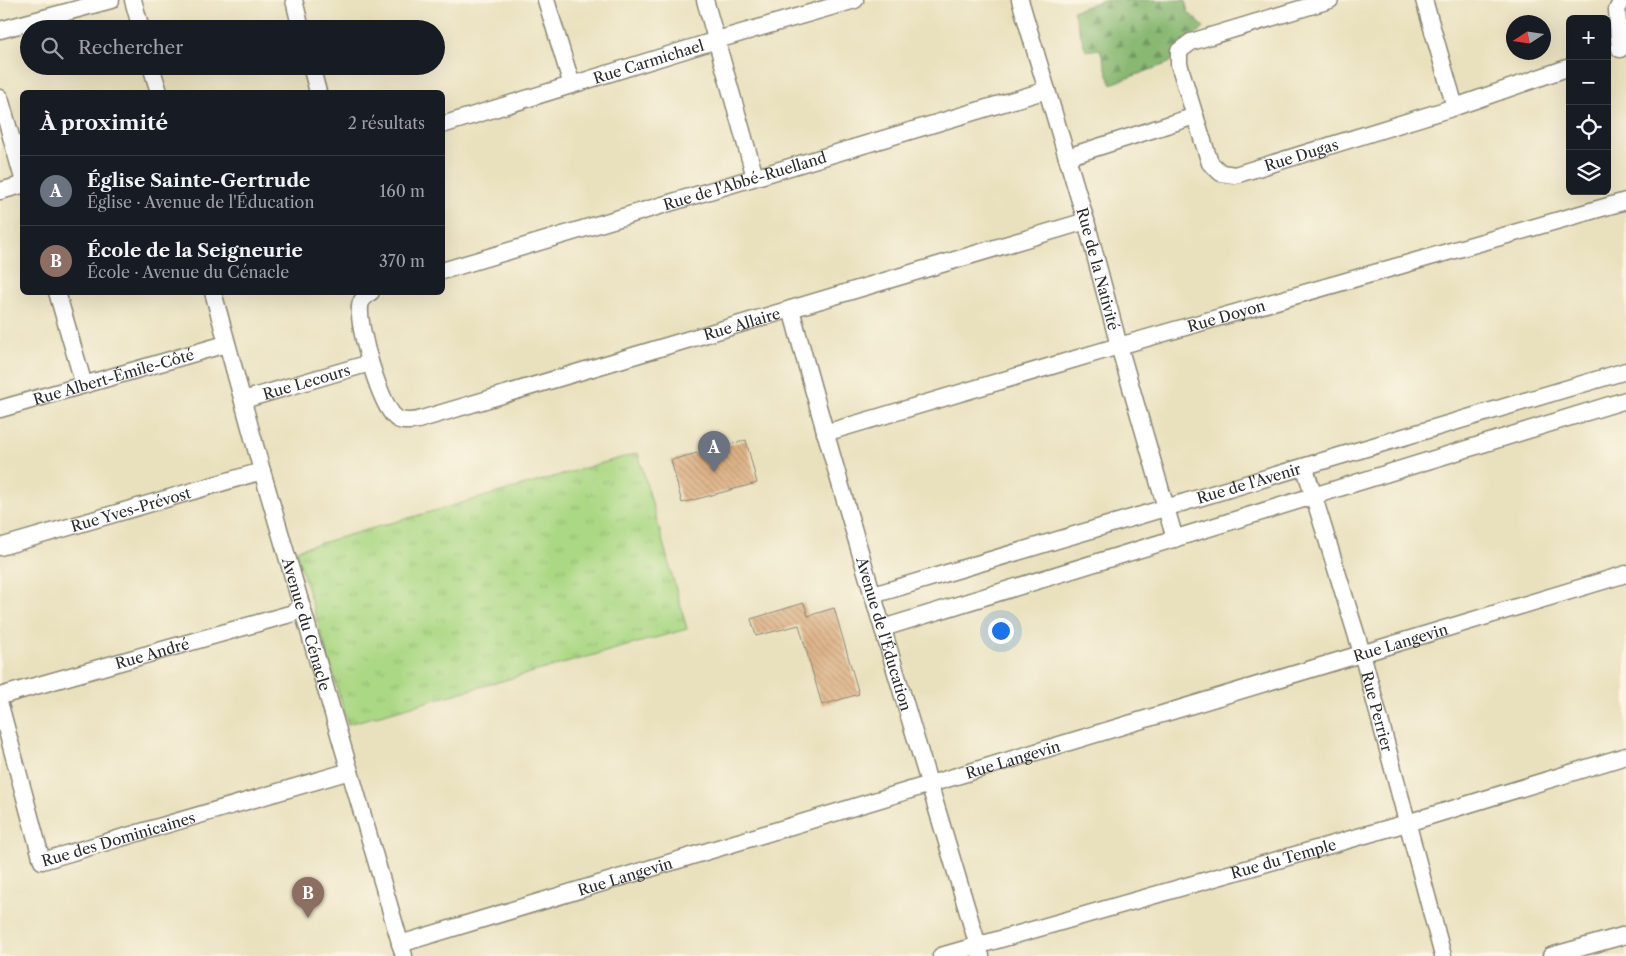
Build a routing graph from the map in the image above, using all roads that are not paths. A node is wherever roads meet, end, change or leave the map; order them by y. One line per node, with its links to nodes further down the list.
1 (112, 0): 11 (street)
2 (134, 0): 12 (street)
3 (294, 0): 13 (street)
4 (546, 0): 21 (street)
5 (705, 0): 16 (street)
6 (854, 0): 16 (street, Rue Carmichael)
7 (1020, 0): 24 (street, Rue de la Nativité)
8 (1330, 0): 27 (street, Rue Dugas)
9 (1424, 0): 26 (street)
10 (1622, 0): 17 (street)
11 (37, 20)
12 (139, 20)
13 (299, 20)
14 (20, 25): 15 (street)
15 (0, 30)
16 (718, 40): 21 (street, Rue Carmichael); 31 (street)
17 (1618, 50)
18 (1566, 68): 26 (street, Rue Dugas)
19 (154, 75): 22 (street)
20 (313, 75): 23 (street)
21 (572, 85): 28 (street, Rue Carmichael)
22 (158, 90)
23 (317, 90)
24 (1046, 90): 29 (street, Rue de la Nativité); 31 (street, Rue de l'Abbé-Ruelland)
25 (0, 98): 30 (street)
26 (1455, 107): 27 (street, Rue Dugas)
27 (1195, 116): 29 (street)
28 (445, 124)
29 (1067, 157): 35 (street, Rue de la Nativité)
30 (20, 168)
31 (755, 177): 36 (street, Rue de l'Abbé-Ruelland)
32 (20, 186): 33 (street)
33 (0, 191)
34 (1626, 201): 42 (street, Rue Doyon)
35 (1086, 221): 40 (street, Rue Allaire); 42 (street, Rue de la Nativité)
36 (445, 270)
37 (58, 295): 45 (street)
38 (214, 295): 41 (street, Avenue du Cénacle)
39 (365, 298): 43 (street)
40 (791, 309): 43 (street, Rue Allaire); 49 (street, Avenue de l'Éducation)
41 (226, 344): 45 (street, Rue Albert-Émile-Côté); 46 (street, Avenue du Cénacle)
42 (1120, 346): 49 (street, Rue Doyon); 53 (street, Rue de la Nativité)
43 (370, 363): 46 (street, Rue Lecours)
44 (1626, 371): 50 (street, Rue de l'Avenir)
45 (84, 385): 48 (street, Rue Albert-Émile-Côté)
46 (243, 400): 51 (street, Avenue du Cénacle)
47 (1626, 400): 52 (street, Rue de l'Avenir)
48 (0, 409)
49 (825, 433): 57 (street, Avenue de l'Éducation)
50 (1305, 468): 52 (street, Rue Perrier); 53 (street, Rue de l'Avenir)
51 (262, 471): 55 (street, Rue Yves-Prévost); 58 (street, Avenue du Cénacle)
52 (1313, 496): 54 (street, Rue de l'Avenir); 60 (street, Rue Perrier)
53 (1165, 507): 54 (street, Rue de la Nativité); 57 (street, Rue de l'Avenir)
54 (1175, 539): 59 (street, Rue de l'Avenir)
55 (0, 547)
56 (1626, 574): 60 (street, Rue Langevin)
57 (873, 595): 59 (street, Avenue de l'Éducation)
58 (302, 608): 61 (street, Rue André); 64 (street, Avenue du Cénacle)
59 (882, 628): 65 (street, Avenue de l'Éducation)
60 (1362, 653): 65 (street, Rue Langevin); 66 (street, Rue Perrier)
61 (0, 696)
62 (0, 705): 64 (street, Rue des Dominicaines)
63 (1626, 756): 66 (street, Rue du Temple)
64 (350, 771): 68 (street, Avenue du Cénacle)
65 (928, 784): 68 (street, Rue Langevin); 69 (street, Avenue de l'Éducation)
66 (1407, 823): 69 (street, Rue du Temple); 71 (street, Rue Perrier)
67 (1626, 935): 72 (street)
68 (402, 950)
69 (980, 950): 70 (street, Rue du Temple)
70 (941, 956)
71 (1443, 956)
72 (1551, 956)

